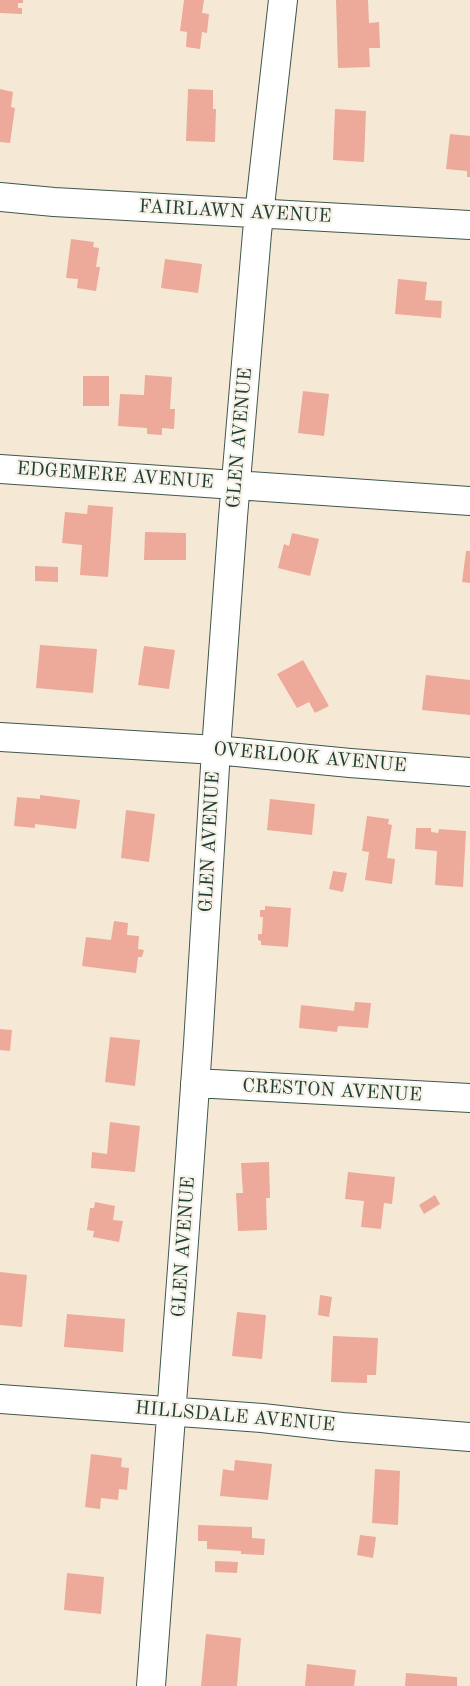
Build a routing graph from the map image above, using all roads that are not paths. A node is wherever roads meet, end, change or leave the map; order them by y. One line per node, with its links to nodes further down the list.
1 (283, 0): 3 (street, GLEN AVENUE)
2 (0, 197): 3 (street, FAIRLAWN AVENUE)
3 (259, 214): 4 (street, FAIRLAWN AVENUE); 6 (street, GLEN AVENUE)
4 (470, 225)
5 (0, 469): 6 (street, EDGEMERE AVENUE)
6 (236, 485): 7 (street, EDGEMERE AVENUE); 9 (street, GLEN AVENUE)
7 (470, 501)
8 (0, 737): 9 (street, OVERLOOK AVENUE)
9 (216, 750): 10 (street, OVERLOOK AVENUE); 11 (street, GLEN AVENUE)
10 (470, 772)
11 (195, 1083): 12 (street, CRESTON AVENUE); 14 (street, GLEN AVENUE)
12 (470, 1098)
13 (0, 1399): 14 (street, HILLSDALE AVENUE)
14 (172, 1412): 15 (street, HILLSDALE AVENUE); 16 (street, GLEN AVENUE)
15 (470, 1437)
16 (151, 1686)

